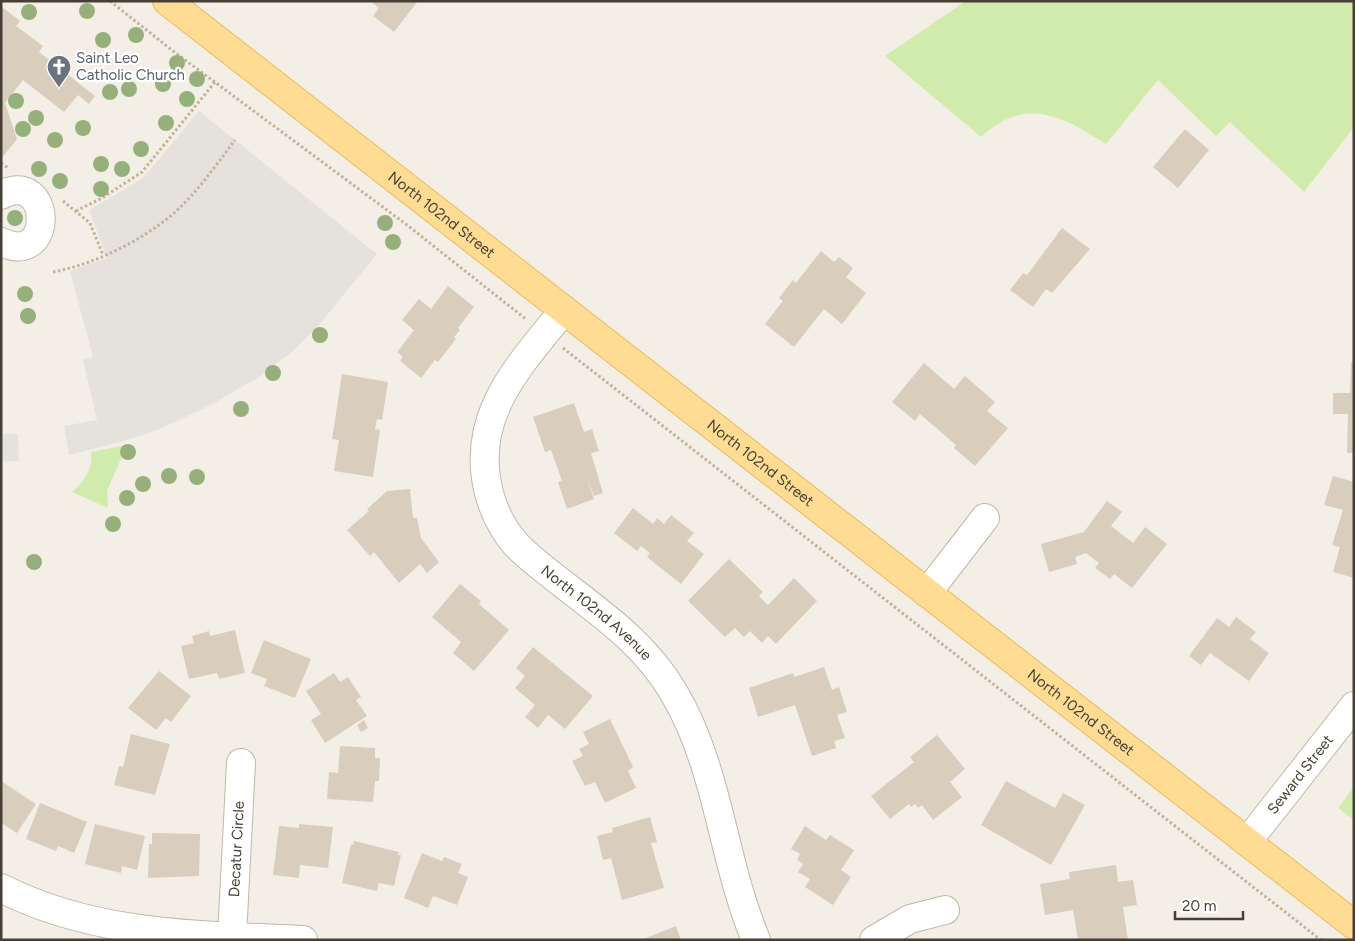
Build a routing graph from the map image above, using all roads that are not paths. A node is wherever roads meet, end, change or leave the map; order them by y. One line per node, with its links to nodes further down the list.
1 (167, 1): 4 (main road, North 102nd Street)
2 (1, 195): 3 (street)
3 (1, 242)
4 (564, 310): 6 (main road, North 102nd Street); 15 (street, North 102nd Avenue)
5 (986, 518): 6 (street)
6 (927, 593): 9 (main road, North 102nd Street)
7 (1354, 706): 9 (street, Seward Street)
8 (241, 763): 13 (street, Decatur Circle)
9 (1246, 842): 12 (main road, North 102nd Street)
10 (1, 888): 13 (street)
11 (945, 910): 16 (street)
12 (1354, 925)
13 (232, 937): 14 (street)
14 (303, 940)
15 (756, 940)
16 (874, 940)

